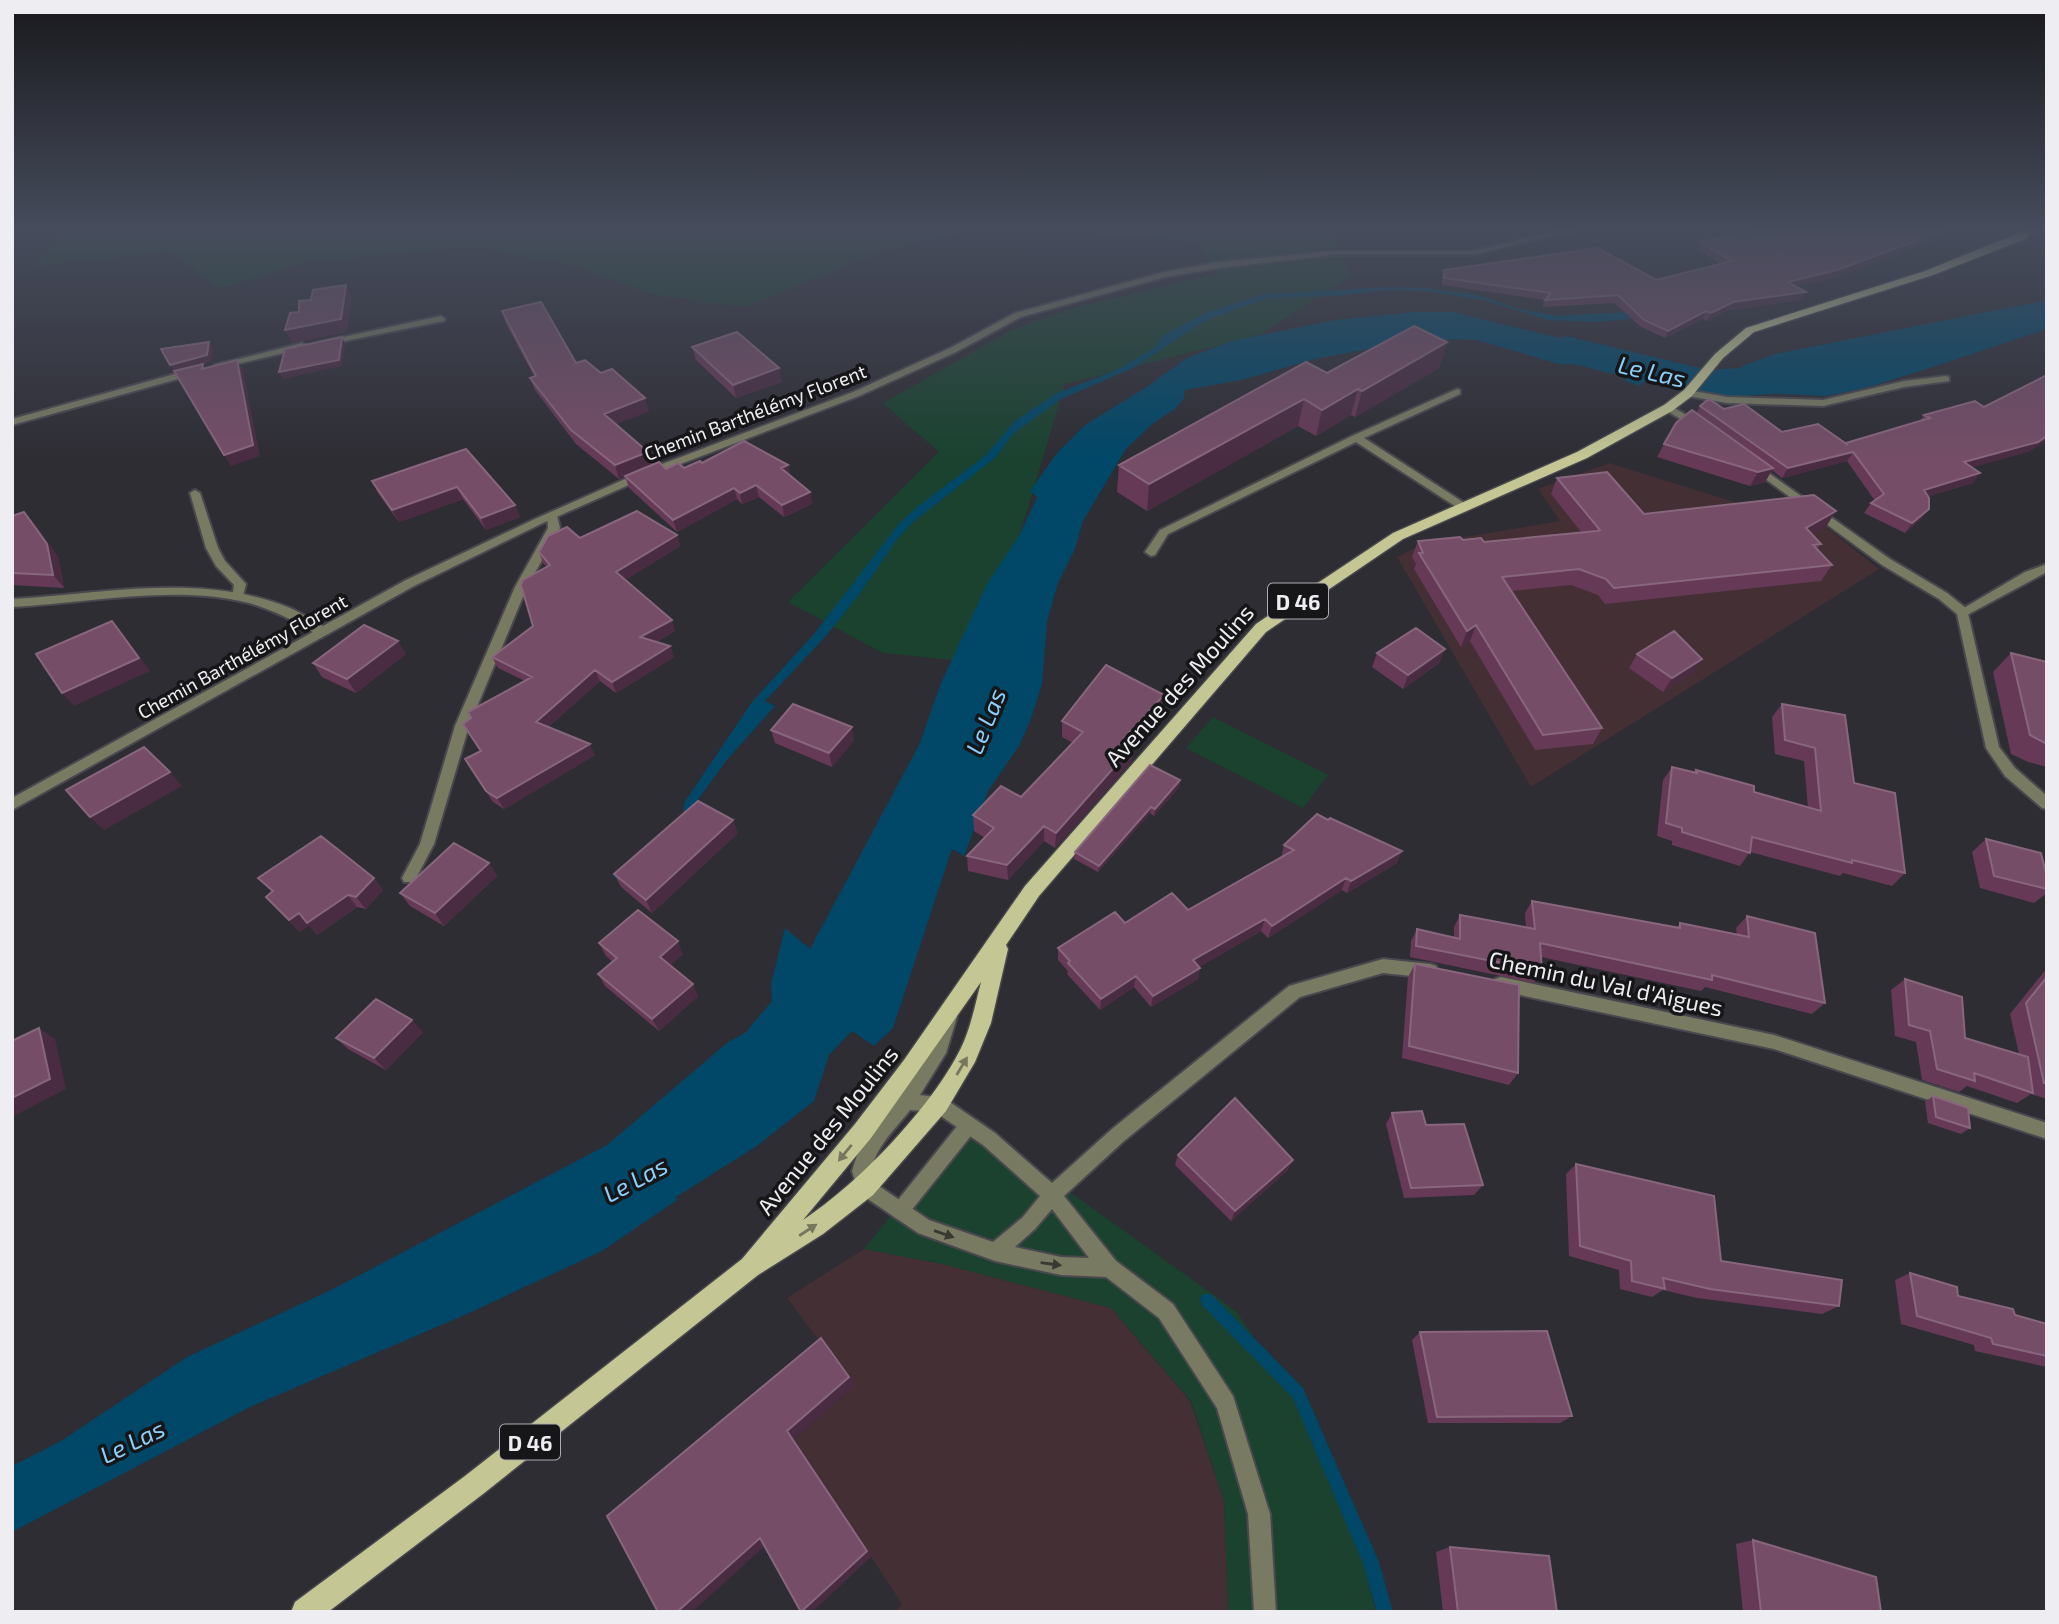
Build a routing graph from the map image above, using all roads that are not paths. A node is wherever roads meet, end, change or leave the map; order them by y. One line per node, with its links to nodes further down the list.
1 (1047, 307): 14 (street, Chemin Barthélémy Florent)
2 (1819, 307): 5 (main road, Avenue des Moulins / D 46)
3 (441, 319): 8 (street)
4 (1946, 379): 5 (street)
5 (1695, 385): 7 (main road, Avenue des Moulins / D 46)
6 (1457, 392): 10 (street)
7 (1668, 408): 9 (street); 13 (main road, Avenue des Moulins / D 46)
8 (12, 422)
9 (1713, 436)
10 (1356, 438): 13 (street); 15 (street)
11 (1746, 460): 19 (street)
12 (195, 493): 17 (street)
13 (1462, 506): 24 (main road, Avenue des Moulins / D 46)
14 (552, 515): 20 (street, Chemin Barthélémy Florent); 23 (street)
15 (1151, 552)
16 (2047, 568): 19 (street)
17 (238, 597): 18 (street); 20 (street)
18 (12, 603)
19 (1963, 612): 21 (street)
20 (322, 631): 22 (street, Chemin Barthélémy Florent)
21 (2047, 804)
22 (12, 805)
23 (410, 878)
24 (1000, 939): 27 (main road, Avenue des Moulins / D 46); 29 (main road, D 46, one-way to 24)
25 (1452, 975): 34 (street)
26 (1479, 980): 32 (street, Chemin du Val d'Aigues)
27 (951, 1009): 28 (street); 31 (main road, Avenue des Moulins / D 46)
28 (906, 1102): 29 (street); 31 (street); 33 (street)
29 (938, 1104): 30 (street); 33 (main road, D 46)
30 (968, 1126): 34 (street); 35 (street)
31 (863, 1131): 37 (main road, Avenue des Moulins / D 46, one-way to 37)
32 (2047, 1131)
33 (866, 1187): 35 (street); 37 (main road, D 46, one-way to 33)
34 (1052, 1195): 36 (street); 38 (street)
35 (900, 1211): 36 (street, one-way to 36)
36 (995, 1252): 38 (street, one-way to 38)
37 (750, 1267): 39 (main road, D 46)
38 (1109, 1268): 40 (street)
39 (305, 1612)
40 (1265, 1612)

